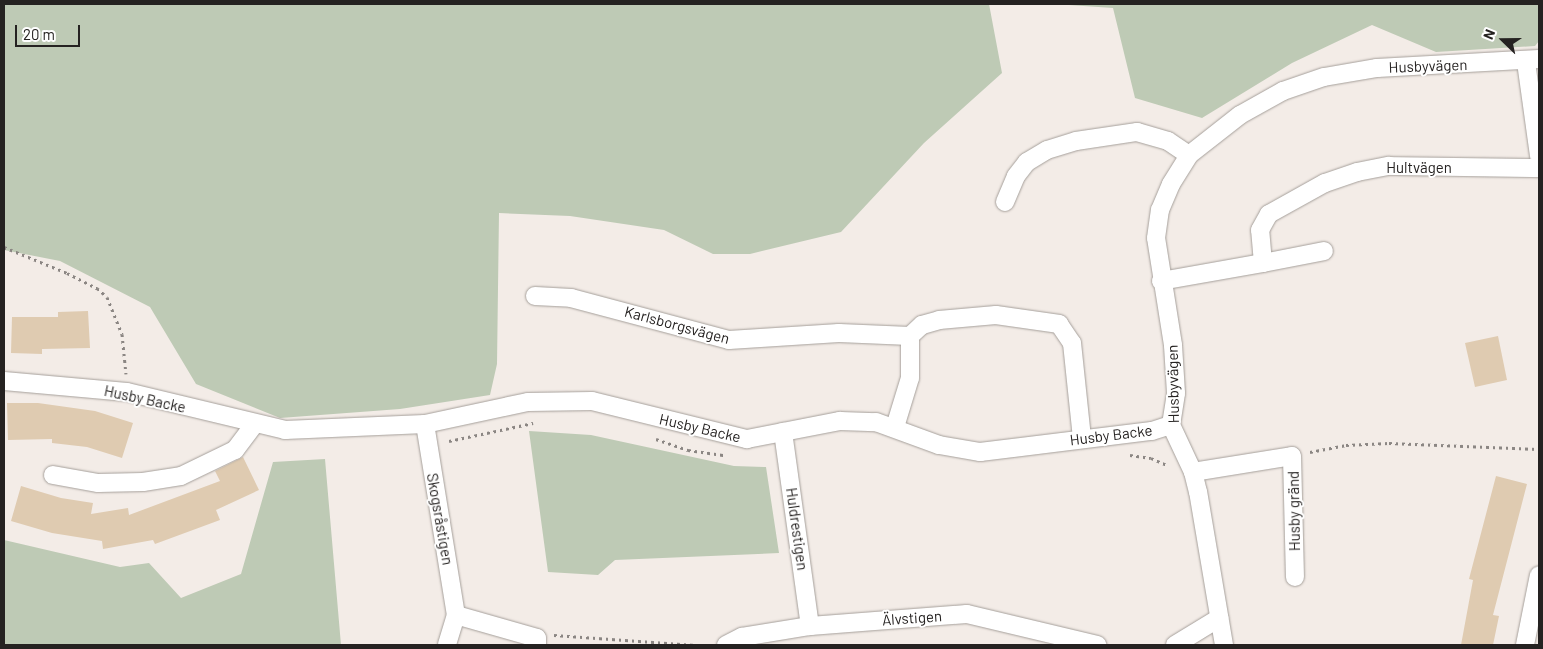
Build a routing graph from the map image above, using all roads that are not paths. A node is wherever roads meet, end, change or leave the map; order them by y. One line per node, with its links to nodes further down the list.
1 (1533, 60): 2 (street, Husbyvägen); 3 (street)
2 (1189, 155): 5 (street); 8 (street, Husbyvägen)
3 (1539, 156)
4 (1539, 168): 7 (street, Hultvägen)
5 (1005, 202)
6 (1324, 252): 7 (street)
7 (1263, 263): 8 (street)
8 (1161, 281): 13 (street, Husbyvägen)
9 (535, 296): 10 (street, Karlsborgsvägen)
10 (910, 336): 15 (street); 17 (street)
11 (4, 381): 14 (street, Husby Backe)
12 (425, 424): 14 (street, Husby Backe); 16 (street, Husby Backe); 22 (street, Skogsråstigen)
13 (1171, 425): 17 (street, Husby Backe); 18 (street, Husbyvägen)
14 (254, 426): 19 (street)
15 (895, 427): 16 (street, Husby Backe); 17 (street, Husby Backe)
16 (783, 432): 24 (street, Huldrestigen)
17 (1082, 438)
18 (1193, 472): 21 (street, Husby gränd); 23 (street, Husbyvägen)
19 (53, 475)
20 (1539, 575): 31 (street)
21 (1295, 577)
22 (456, 615): 25 (street); 26 (street, Skogsråstigen)
23 (1219, 618): 29 (street); 30 (street, Husbyvägen)
24 (810, 626): 27 (street, Älvstigen); 28 (street, Älvstigen)
25 (537, 642)
26 (447, 645)
27 (726, 645)
28 (1097, 645)
29 (1174, 645)
30 (1224, 645)
31 (1525, 645)

